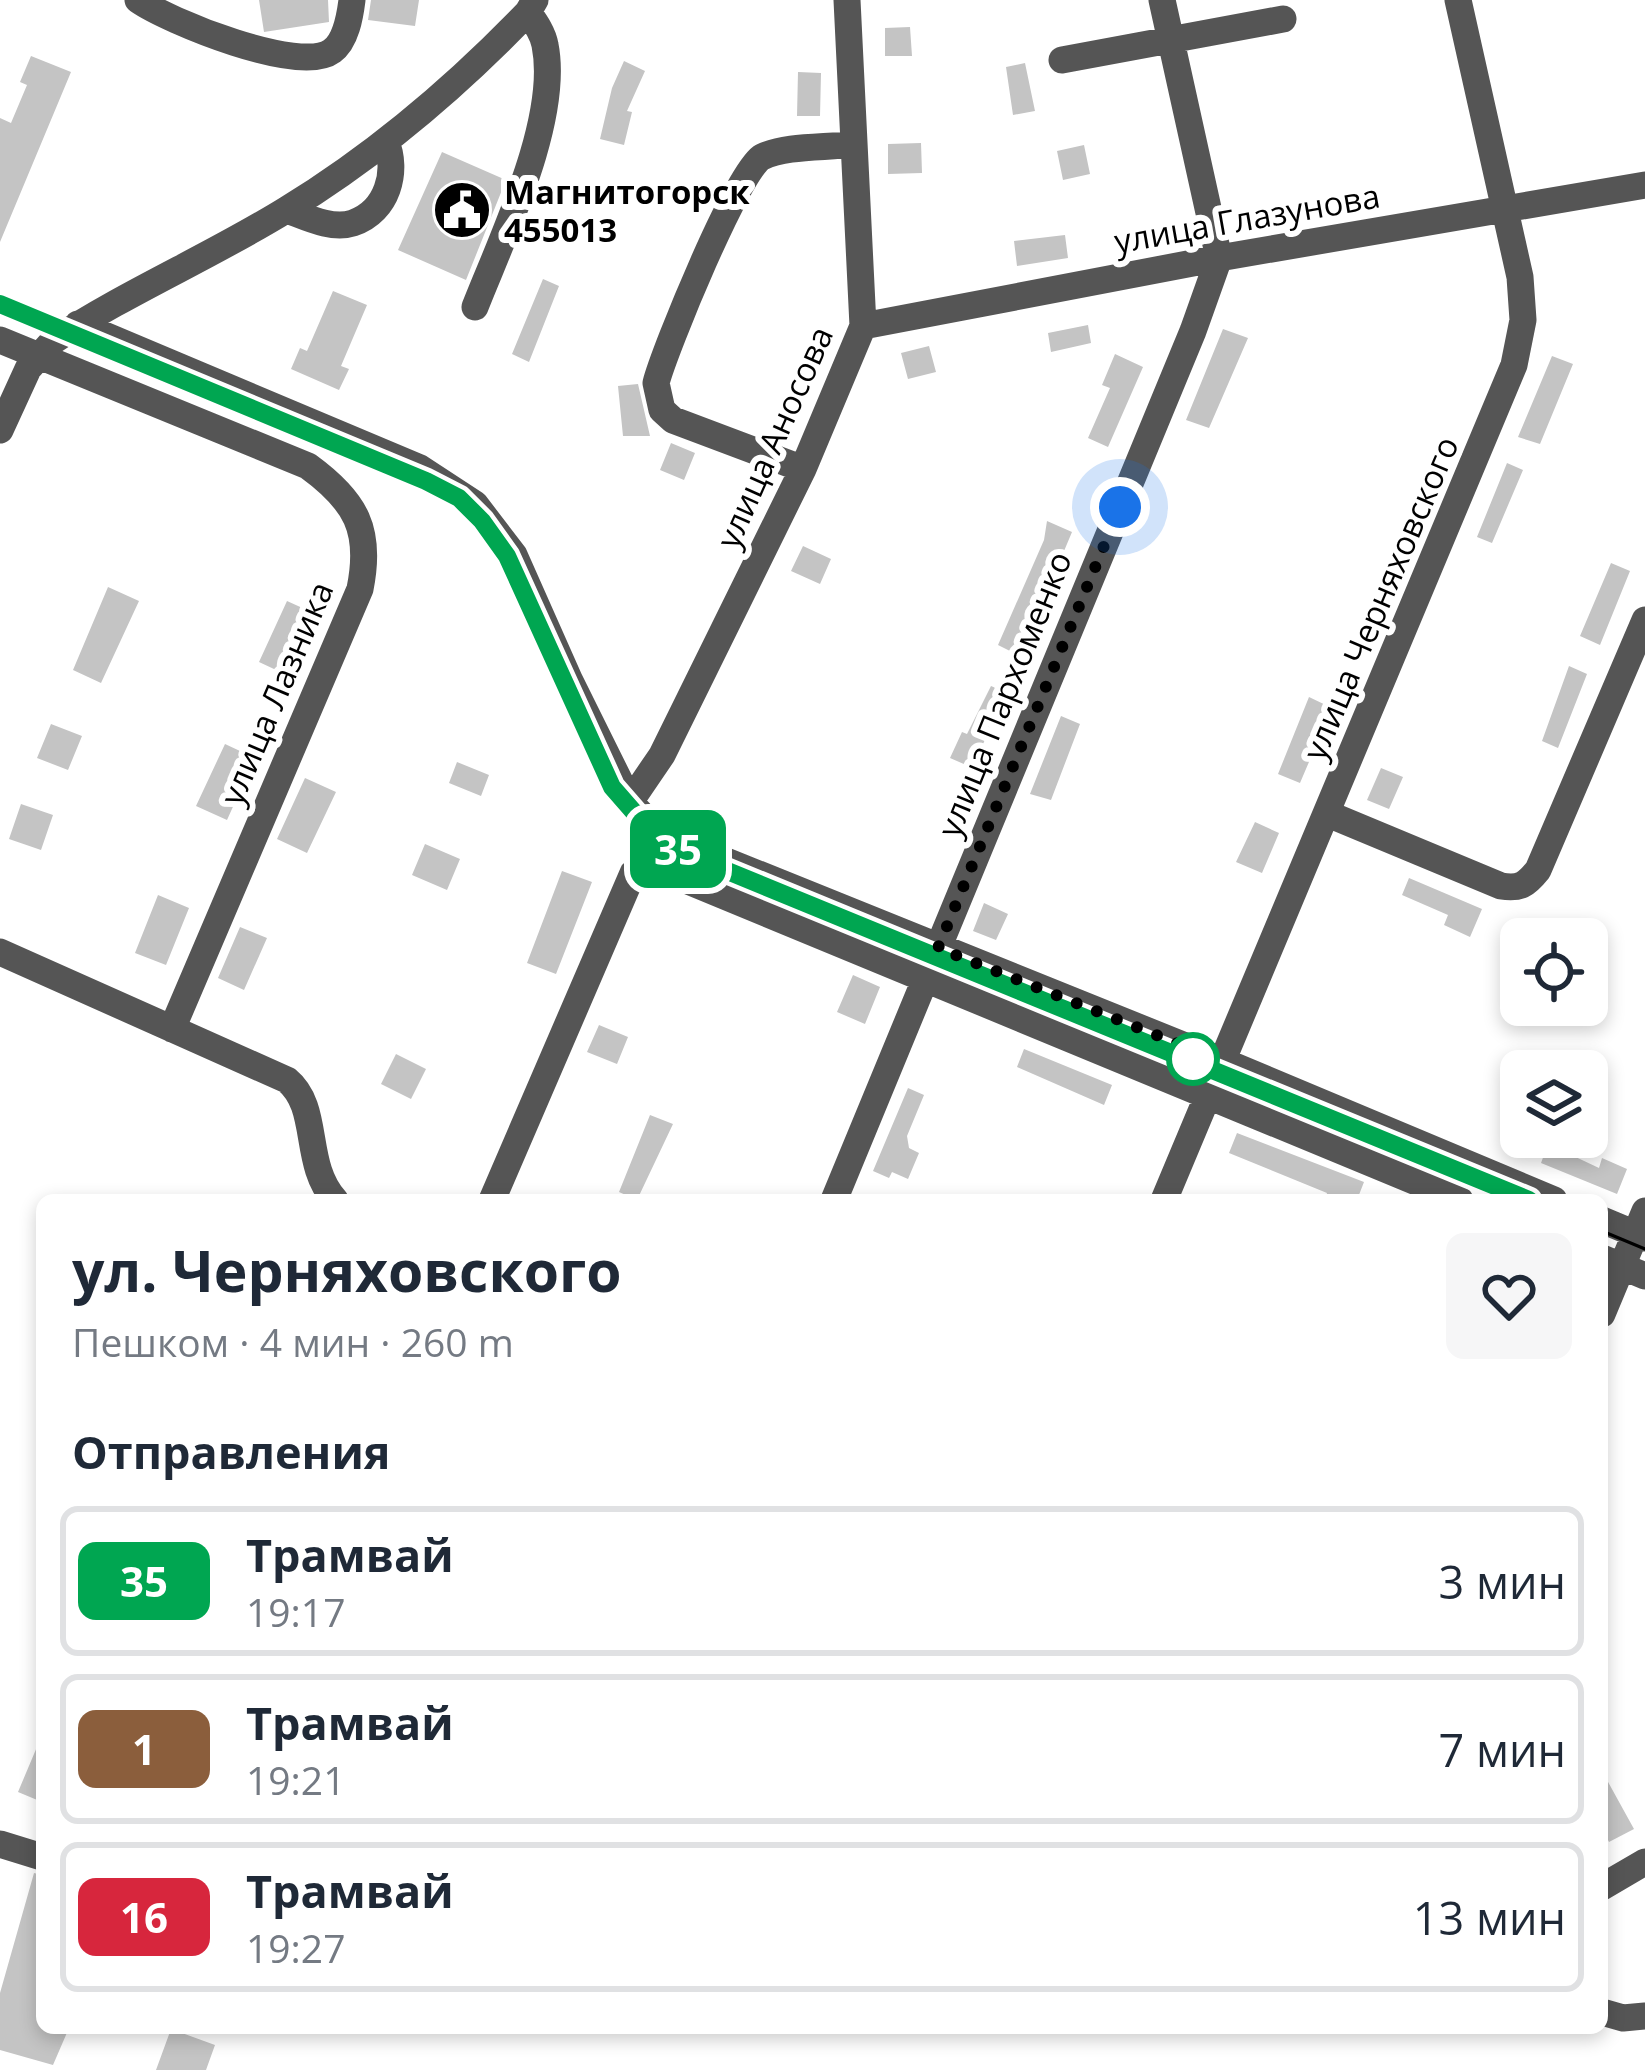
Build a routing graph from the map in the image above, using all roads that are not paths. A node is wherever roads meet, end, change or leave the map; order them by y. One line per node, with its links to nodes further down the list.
1 (138, 0): 2 (street)
2 (352, 0)
3 (847, 0): 11 (street, улица Аносова)
4 (1162, 0): 8 (street)
5 (1458, 0): 13 (street, улица Черняховского)
6 (531, 6): 10 (street); 16 (street)
7 (1283, 19): 8 (street)
8 (1171, 40): 9 (street); 15 (street)
9 (1062, 60)
10 (386, 142): 14 (street); 14 (street)
11 (854, 144): 18 (street, улица Аносова); 22 (street)
12 (1645, 185): 13 (street, улица Глазунова)
13 (1504, 209): 15 (street, улица Глазунова); 25 (street, улица Черняховского)
14 (287, 210): 17 (street)
15 (1219, 258): 18 (street, улица Глазунова); 26 (street, улица Пархоменко)
16 (475, 307)
17 (79, 324): 20 (street); 24 (street)
18 (863, 326): 22 (street, улица Аносова)
19 (0, 340): 20 (street, улица Лазника)
20 (37, 356): 21 (street); 29 (street, улица Лазника)
21 (0, 430)
22 (803, 469): 24 (street, улица Аносова)
23 (1645, 620): 25 (street)
24 (630, 802): 26 (street)
25 (1328, 814): 30 (street, улица Черняховского)
26 (938, 948): 28 (street, улица Пархоменко); 30 (street)
27 (0, 952): 29 (street)
28 (925, 981): 31 (street); 33 (street); 34 (street, улица Пархоменко)
29 (172, 1029): 32 (street)
30 (1225, 1062): 31 (street, улица Черняховского); 37 (street)
31 (1210, 1097): 35 (street, улица Черняховского); 36 (street)
32 (330, 1194)
33 (495, 1194)
34 (836, 1194)
35 (1167, 1194)
36 (1445, 1194)
37 (1540, 1194)
38 (1608, 1221): 39 (street)
39 (1642, 1228): 40 (street)
40 (1623, 1267): 41 (street)
41 (1608, 1301)
42 (0, 1844): 43 (street)
43 (36, 1855)
44 (1645, 1862): 45 (street)
45 (1608, 1884)
46 (1608, 2014): 47 (street)
47 (1645, 2016)

